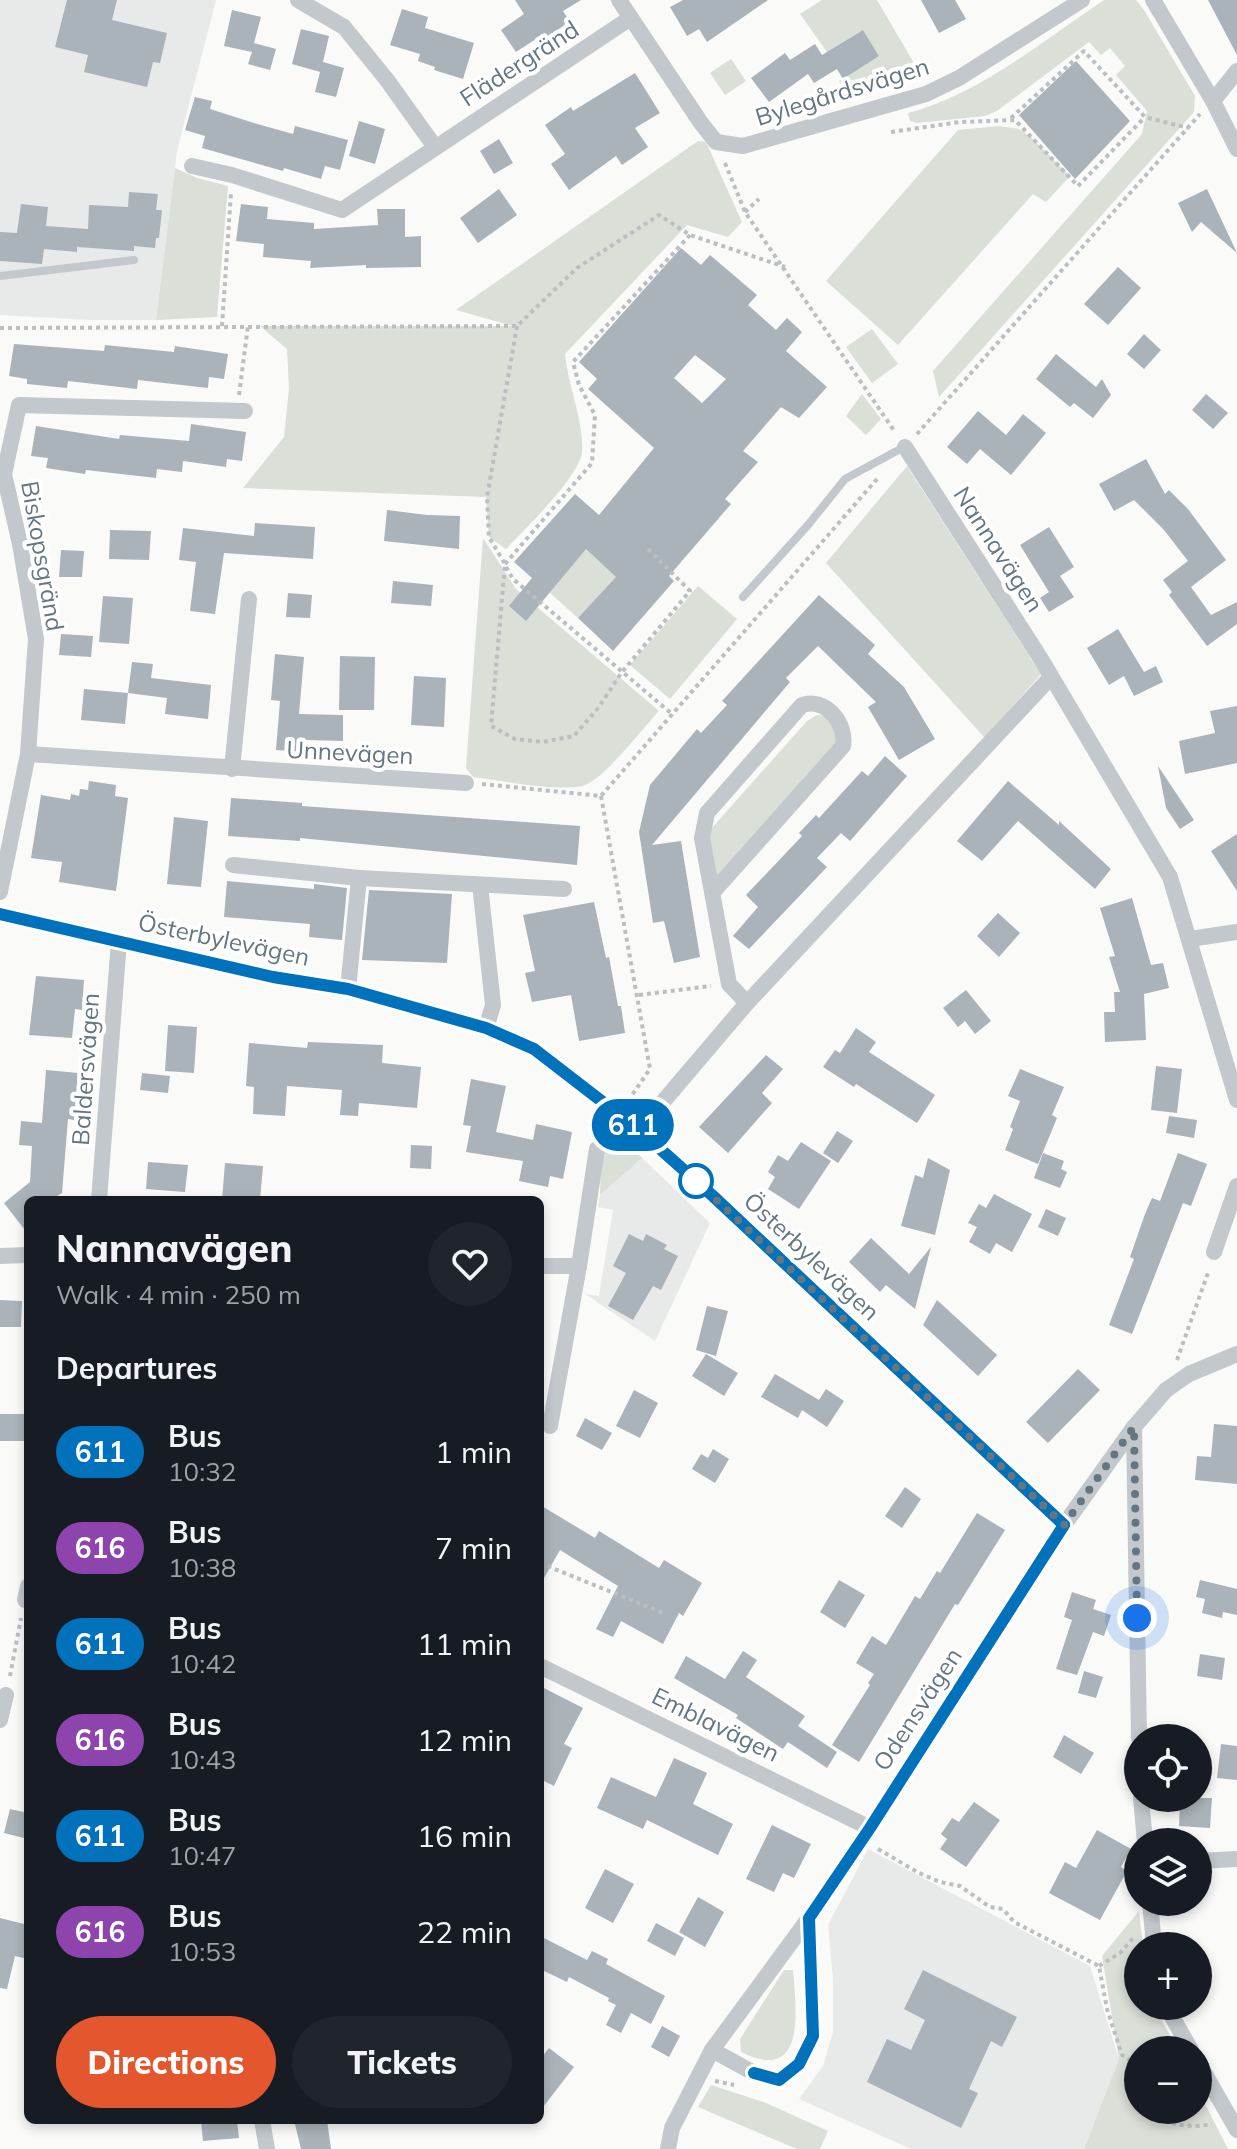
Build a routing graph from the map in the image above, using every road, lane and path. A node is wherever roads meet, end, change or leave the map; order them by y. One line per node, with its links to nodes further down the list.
1 (298, 0): 13 (street)
2 (619, 0): 5 (street)
3 (1082, 0): 12 (street, Bylegårdsvägen)
4 (1153, 0): 7 (street)
5 (629, 19): 12 (street); 13 (street, Flädergränd)
6 (1237, 71): 7 (street)
7 (1213, 101): 14 (street)
8 (1145, 117): 9 (path); 9 (path); 10 (path)
9 (1010, 120): 11 (path)
10 (1188, 128)
11 (891, 132)
12 (716, 142): 18 (path)
13 (435, 147): 16 (street, Flädergränd)
14 (1237, 149)
15 (192, 166): 16 (street, Flädergränd)
16 (232, 175): 23 (path)
17 (759, 199): 18 (path)
18 (745, 212): 21 (path)
19 (690, 235): 21 (path); 25 (path); 30 (path)
20 (134, 260): 22 (lane)
21 (785, 267): 28 (path)
22 (0, 276)
23 (222, 326): 24 (path); 26 (path)
24 (248, 326): 25 (path); 27 (path)
25 (517, 326): 30 (path)
26 (0, 328)
27 (241, 411): 36 (street, Biskopsgränd)
28 (905, 447): 31 (lane); 34 (street, Nannavägen)
29 (647, 548): 33 (path)
30 (505, 564): 33 (path); 33 (path)
31 (743, 597)
32 (249, 599): 37 (street)
33 (622, 672): 35 (path)
34 (1051, 677): 48 (street, Nannavägen); 53 (street)
35 (672, 714)
36 (28, 754): 37 (street, Unnevägen); 44 (street, Biskopsgränd)
37 (232, 769): 38 (street, Unnevägen)
38 (466, 783)
39 (601, 796): 52 (path)
40 (233, 865): 41 (street)
41 (359, 878): 42 (street); 51 (street)
42 (480, 885): 43 (street); 54 (street)
43 (564, 889)
44 (0, 892)
45 (713, 892): 45 (street); 50 (street)
46 (0, 914): 49 (street, Österbylevägen)
47 (1237, 932): 48 (street)
48 (1190, 939): 55 (street, Nannavägen)
49 (119, 941): 51 (street, Österbylevägen); 60 (street, Baldersvägen)
50 (729, 984): 52 (path); 53 (street)
51 (348, 989): 54 (street, Österbylevägen)
52 (639, 995): 56 (path)
53 (747, 1003): 57 (street)
54 (486, 1028): 56 (street, Österbylevägen)
55 (1237, 1100)
56 (619, 1114): 57 (street, Österbylevägen)
57 (639, 1130): 70 (street, Österbylevägen)
58 (597, 1149): 65 (street)
59 (1237, 1186): 61 (street)
60 (99, 1196)
61 (1214, 1252): 67 (path)
62 (24, 1255): 63 (street)
63 (0, 1256)
64 (544, 1266): 65 (street)
65 (579, 1266): 68 (street)
66 (1237, 1354): 69 (street, Odensvägen)
67 (1177, 1360)
68 (550, 1426)
69 (1134, 1427): 70 (street, Odensvägen); 77 (street)
70 (1064, 1525): 78 (street, Odensvägen)
71 (544, 1565): 73 (path)
72 (24, 1603): 75 (path)
73 (663, 1613)
74 (544, 1668): 78 (street, Emblavägen)
75 (6, 1695): 76 (street)
76 (0, 1720)
77 (1139, 1724)
78 (866, 1833): 82 (street, Odensvägen); 83 (path)
79 (1237, 1859): 80 (street)
80 (1212, 1860)
81 (1147, 1916): 83 (path)
82 (809, 1918): 84 (street, Odensvägen); 84 (street)
83 (1099, 1966): 85 (path)
84 (712, 2050): 93 (street, Odensvägen)
85 (1124, 2056)
86 (709, 2080): 88 (path)
87 (1212, 2086): 91 (street)
88 (747, 2087)
89 (263, 2124): 92 (street)
90 (1180, 2124): 91 (path)
91 (1234, 2125)
92 (267, 2149)
93 (668, 2149)

